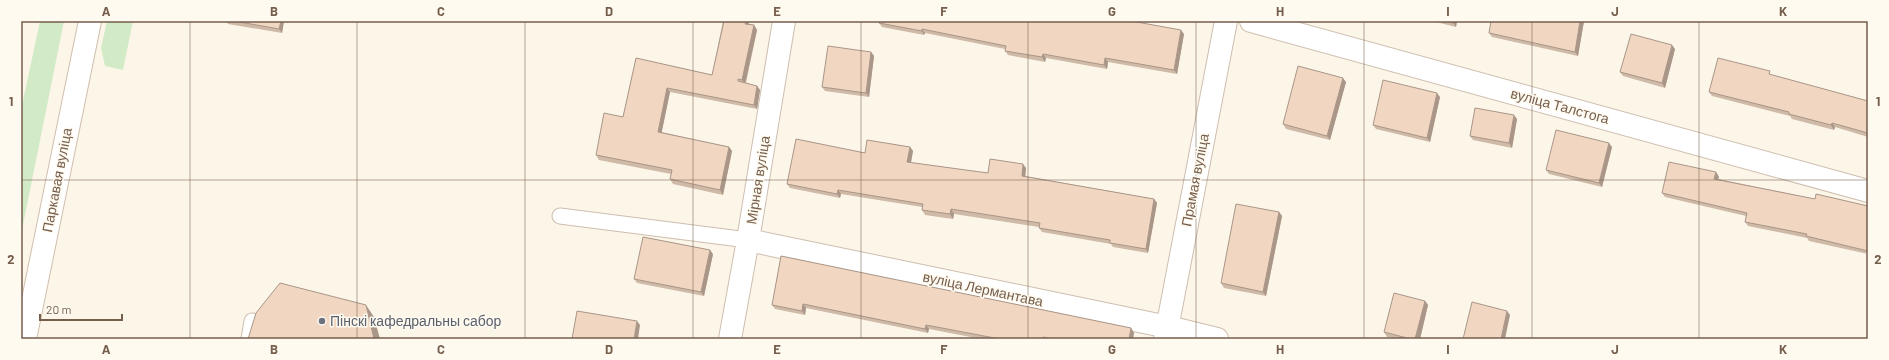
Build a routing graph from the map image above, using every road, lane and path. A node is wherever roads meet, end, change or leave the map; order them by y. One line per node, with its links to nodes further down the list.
1 (90, 21): 10 (street, Паркавая вуліца)
2 (784, 21): 7 (street, Мірная вуліца)
3 (1226, 21): 9 (street, Прамая вуліца)
4 (1251, 21): 5 (street, вуліца Талстога)
5 (1868, 191)
6 (560, 216): 7 (lane)
7 (748, 240): 9 (street, вуліца Лермантава); 12 (street, Мірная вуліца)
8 (252, 321): 11 (lane)
9 (1167, 333): 13 (street, вуліца Лермантава)
10 (25, 339)
11 (249, 339)
12 (730, 339)
13 (1217, 339)

